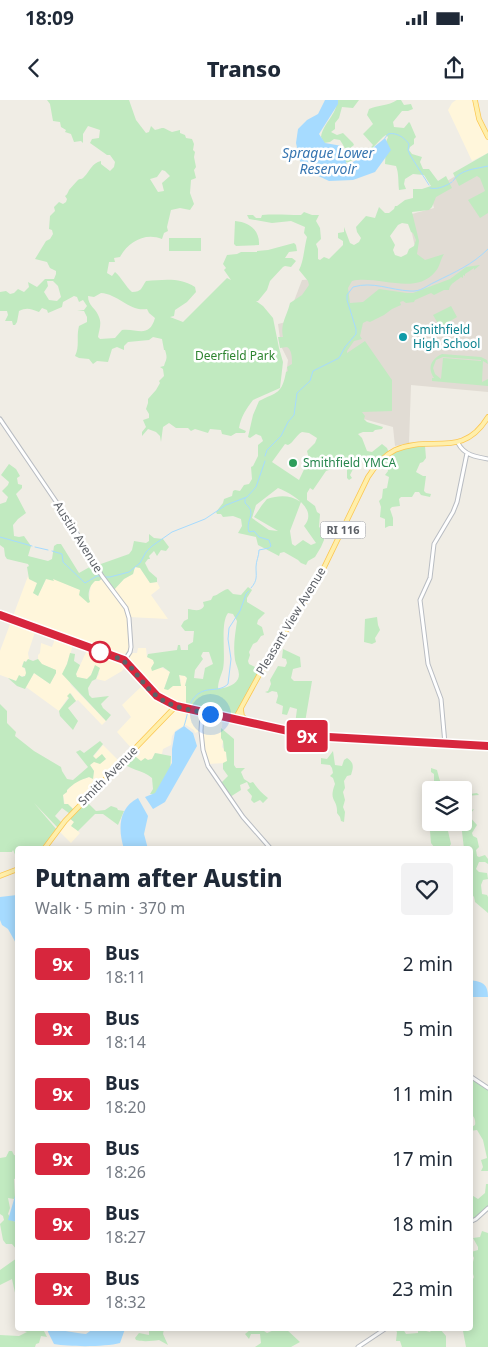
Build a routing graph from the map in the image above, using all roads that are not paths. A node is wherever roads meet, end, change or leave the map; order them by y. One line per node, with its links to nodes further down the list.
1 (475, 100): 2 (main road)
2 (488, 136)
3 (488, 417): 5 (main road)
4 (0, 419): 9 (street, Austin Avenue)
5 (458, 443): 6 (street); 10 (main road, Pleasant View Avenue / RI 116)
6 (467, 453): 7 (street); 15 (street)
7 (488, 459)
8 (0, 616): 9 (main road)
9 (124, 660): 11 (main road)
10 (242, 705): 13 (main road, Pleasant View Avenue / RI 116); 14 (main road)
11 (176, 706): 12 (main road); 17 (main road, Smith Avenue)
12 (202, 712): 13 (main road); 18 (street)
13 (235, 719): 14 (main road)
14 (250, 723): 15 (main road)
15 (445, 744): 16 (main road)
16 (488, 746)
17 (46, 846)
18 (269, 846)
19 (15, 870): 20 (main road)
20 (0, 876)
21 (473, 1078): 22 (street)
22 (488, 1088)
23 (488, 1208): 24 (street)
24 (473, 1220)
25 (383, 1331): 26 (street)
26 (358, 1347)

